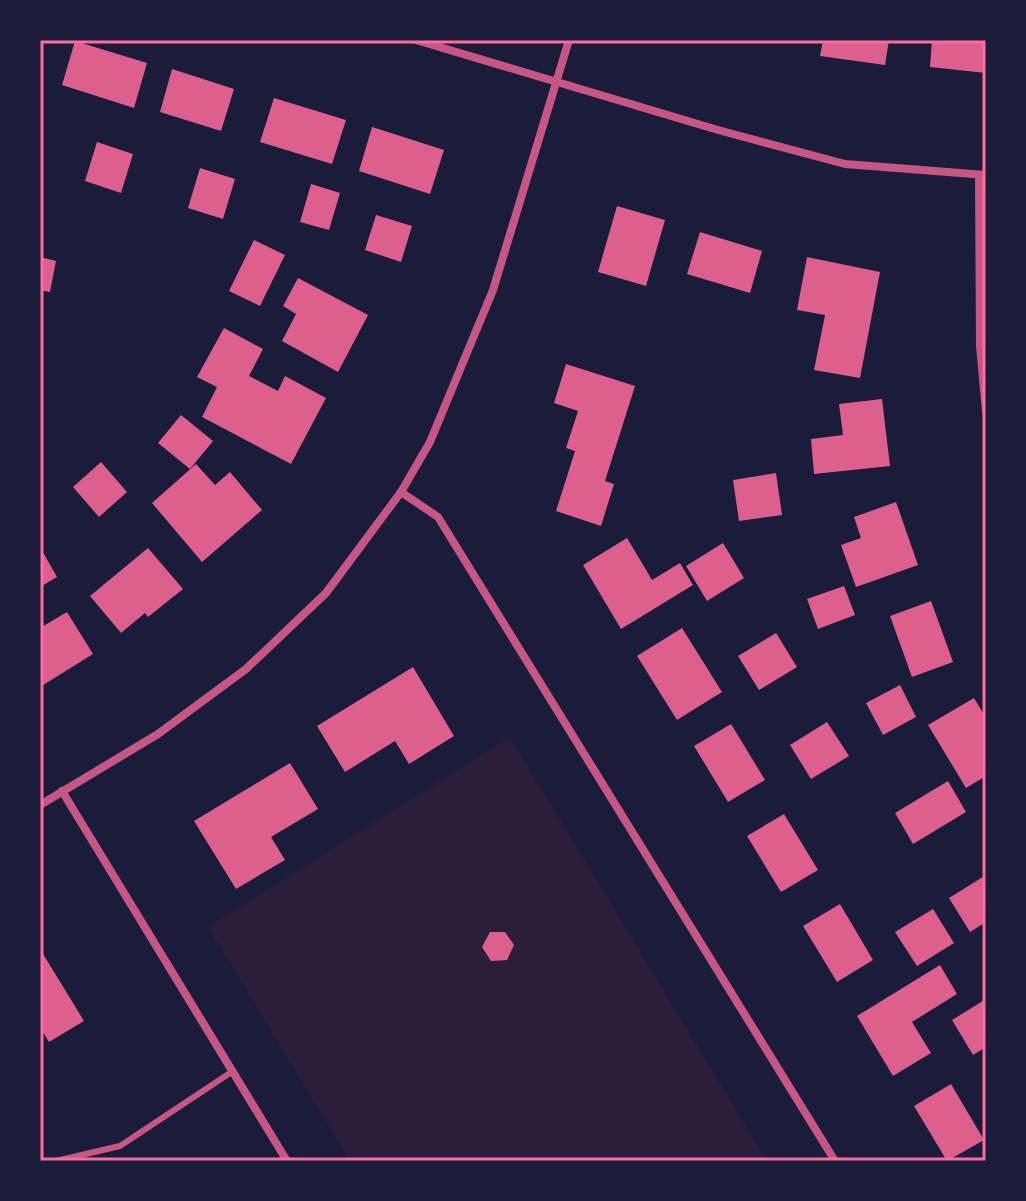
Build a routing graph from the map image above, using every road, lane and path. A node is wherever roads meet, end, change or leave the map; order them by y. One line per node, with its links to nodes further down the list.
1 (416, 40): 3 (street)
2 (569, 40): 3 (street)
3 (556, 82): 4 (street); 6 (street)
4 (983, 176): 5 (street)
5 (986, 412)
6 (401, 492): 7 (street); 12 (street)
7 (62, 791): 8 (street); 9 (street)
8 (40, 805)
9 (233, 1071): 10 (lane); 11 (street)
10 (56, 1161)
11 (287, 1161)
12 (835, 1161)

